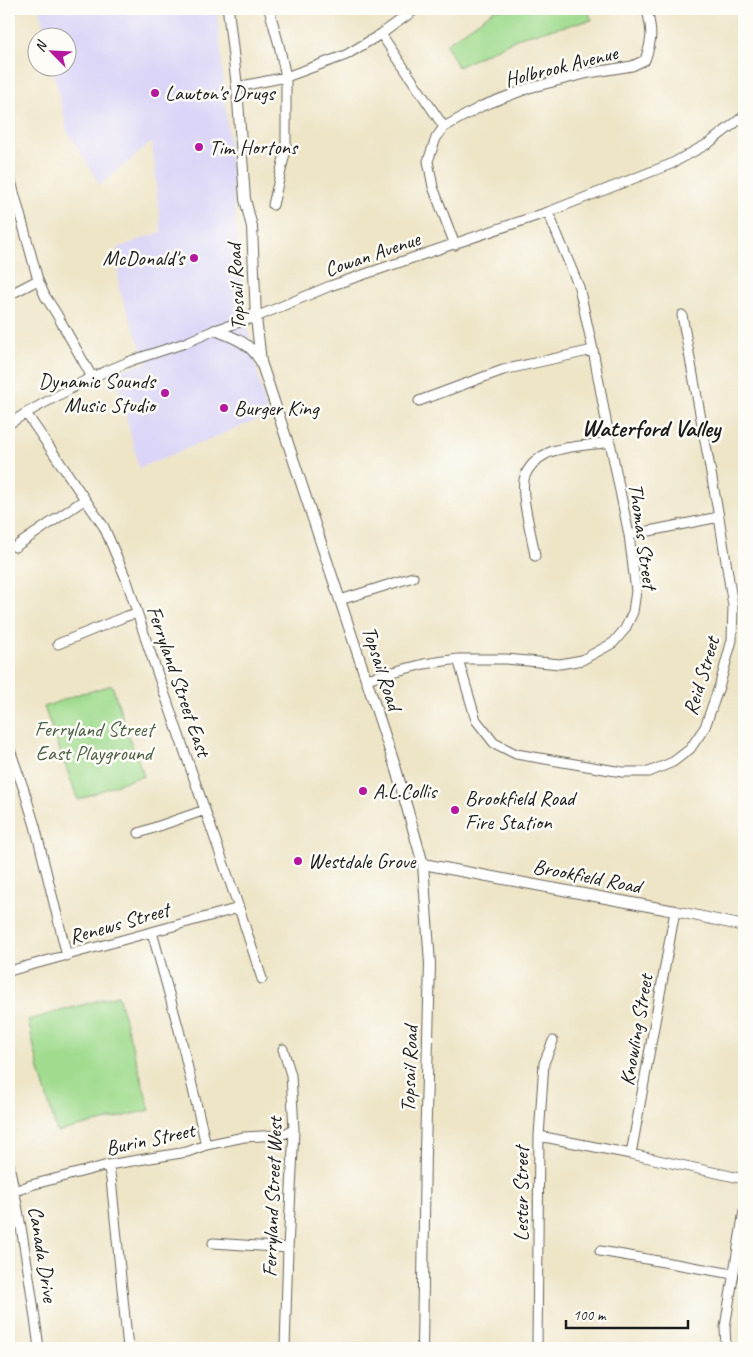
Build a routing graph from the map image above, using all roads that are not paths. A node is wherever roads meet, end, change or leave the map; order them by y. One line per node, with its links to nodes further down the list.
1 (228, 9): 7 (main road, Topsail Road)
2 (269, 9): 6 (street)
3 (416, 9): 5 (street)
4 (647, 9): 9 (street, Holbrook Avenue)
5 (381, 34): 6 (street); 9 (street)
6 (286, 77): 7 (street); 11 (street)
7 (237, 87): 17 (main road, Topsail Road)
8 (744, 116): 12 (street, Cowan Avenue)
9 (444, 127): 13 (street)
10 (9, 174): 14 (street)
11 (273, 205)
12 (548, 212): 13 (street, Cowan Avenue); 19 (street, Thomas Street)
13 (455, 245): 17 (street, Cowan Avenue)
14 (38, 280): 15 (street); 21 (street)
15 (9, 295)
16 (682, 314): 27 (street, Reid Street)
17 (256, 317): 18 (street, Cowan Avenue); 20 (main road, Topsail Road)
18 (215, 330): 20 (main road); 21 (street, Cowan Avenue)
19 (593, 350): 22 (street); 25 (street, Thomas Street)
20 (261, 362): 32 (main road, Topsail Road)
21 (92, 377): 23 (street, Cowan Avenue)
22 (419, 401)
23 (26, 413): 24 (street, Cowan Avenue); 26 (street, Ferryland Street East)
24 (9, 424)
25 (610, 442): 28 (street, Thomas Street); 30 (street)
26 (84, 500): 29 (street); 33 (street, Ferryland Street East)
27 (719, 517): 28 (street); 35 (street, Reid Street)
28 (630, 535): 35 (street, Thomas Street)
29 (15, 547)
30 (535, 556)
31 (413, 577): 32 (street)
32 (340, 600): 36 (main road, Topsail Road)
33 (137, 613): 34 (street); 38 (street, Ferryland Street East)
34 (58, 644)
35 (458, 659): 36 (street, Thomas Street)
36 (366, 679): 40 (main road, Topsail Road)
37 (9, 747): 45 (street)
38 (205, 810): 39 (street); 41 (street, Ferryland Street East)
39 (139, 833)
40 (423, 864): 42 (main road, Brookfield Road); 66 (main road, Topsail Road)
41 (239, 908): 44 (street, Renews Street); 47 (street, Ferryland Street East)
42 (675, 911): 43 (main road, Brookfield Road); 53 (street, Knowling Street)
43 (744, 926)
44 (152, 932): 45 (street, Renews Street); 52 (street)
45 (67, 956): 46 (street, Renews Street)
46 (9, 971)
47 (262, 979)
48 (553, 1042): 51 (street, Lester Street)
49 (283, 1049): 50 (street, Ferryland Street West)
50 (294, 1130): 52 (street, Burin Street); 60 (street, Ferryland Street West)
51 (539, 1136): 53 (street); 67 (street, Lester Street)
52 (206, 1145): 55 (street, Burin Street)
53 (631, 1154): 56 (street)
54 (9, 1165): 57 (street, Canada Drive)
55 (108, 1165): 57 (street, Burin Street); 64 (street)
56 (744, 1179)
57 (14, 1191): 63 (street, Canada Drive)
58 (744, 1211): 62 (street)
59 (213, 1243): 60 (street)
60 (288, 1248): 65 (street, Ferryland Street West)
61 (600, 1251): 62 (street)
62 (733, 1274): 68 (street)
63 (39, 1348)
64 (128, 1348)
65 (285, 1348)
66 (422, 1348)
67 (537, 1348)
68 (726, 1348)

